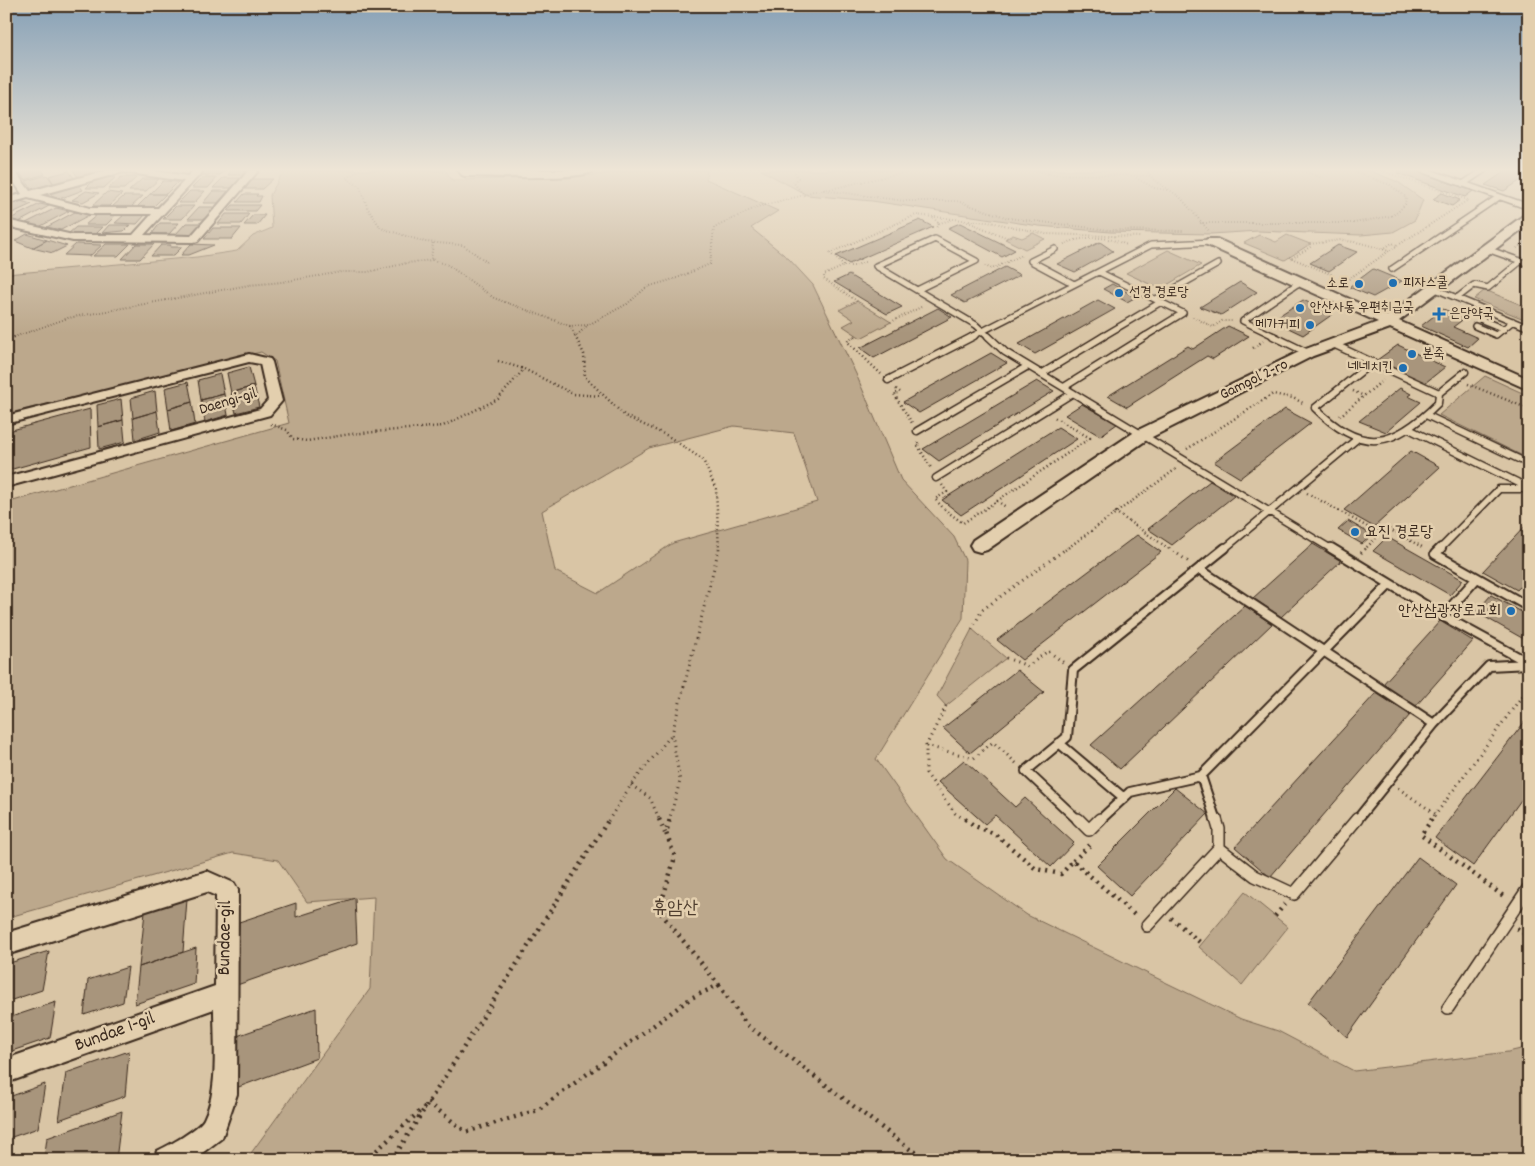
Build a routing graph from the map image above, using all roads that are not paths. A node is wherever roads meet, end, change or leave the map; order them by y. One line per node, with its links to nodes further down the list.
1 (12, 224): 7 (street)
2 (149, 224): 7 (street)
3 (207, 224): 7 (street)
4 (1458, 224): 13 (lane)
5 (1520, 224): 9 (street, Gamgol 2-ro)
6 (1210, 236): 14 (lane); 15 (street)
7 (135, 239)
8 (1055, 249): 16 (lane)
9 (1487, 249): 10 (lane); 17 (street, Gamgol 2-ro)
10 (1521, 261): 12 (lane); 19 (lane)
11 (1218, 264): 20 (lane)
12 (1529, 264)
13 (1392, 269)
14 (1099, 272): 16 (lane); 20 (lane)
15 (1300, 282): 23 (street); 29 (lane)
16 (1074, 284): 27 (lane)
17 (1434, 288): 19 (lane); 23 (street, Gamgol 2-ro)
18 (917, 290): 18 (lane); 27 (lane)
19 (1457, 298): 22 (lane)
20 (1159, 300): 33 (lane); 36 (lane)
21 (1482, 320): 26 (lane)
22 (1513, 321): 25 (lane); 26 (lane)
23 (1388, 322): 28 (street, Gamgol 2-ro); 35 (street)
24 (1475, 326): 26 (lane)
25 (1529, 328)
26 (1504, 329)
27 (982, 330): 31 (lane); 34 (lane)
28 (1333, 344): 29 (street, Gamgol 2-ro); 30 (lane)
29 (1308, 353): 43 (street, Gamgol 2-ro)
30 (1373, 362): 38 (lane); 44 (lane)
31 (1028, 366): 33 (lane); 42 (lane)
32 (1465, 372): 38 (lane)
33 (1042, 374): 36 (lane)
34 (888, 380)
35 (1529, 385)
36 (1064, 387): 37 (lane)
37 (1073, 393): 43 (lane); 46 (lane)
38 (1439, 393): 39 (lane)
39 (1426, 415): 41 (lane); 45 (lane)
40 (6, 420): 47 (street, Daengi-gil)
41 (1409, 429): 44 (lane); 48 (lane)
42 (917, 431)
43 (1142, 435): 49 (lane); 50 (street, Gamgol 2-ro)
44 (1357, 439): 49 (lane)
45 (1529, 464)
46 (936, 478)
47 (6, 482)
48 (1529, 489): 52 (lane)
49 (1270, 512): 51 (lane); 53 (lane)
50 (980, 546)
51 (1199, 568): 56 (lane); 59 (lane)
52 (1477, 578): 54 (lane); 55 (lane)
53 (1390, 584): 55 (lane); 56 (lane)
54 (1529, 607)
55 (1443, 616): 57 (lane)
56 (1323, 651): 58 (lane); 60 (lane)
57 (1529, 663): 58 (lane)
58 (1434, 724): 62 (lane)
59 (1059, 743): 61 (lane); 61 (lane)
60 (1201, 776): 61 (lane); 62 (lane)
61 (1124, 798)
62 (1219, 848): 64 (lane)
63 (1529, 887): 67 (lane)
64 (1147, 926)
65 (6, 944): 66 (street, Bundae-gil)
66 (224, 994): 68 (street, Bundae 1-gil); 69 (street, Bundae-gil)
67 (1448, 1008)
68 (6, 1071)
69 (166, 1160)

